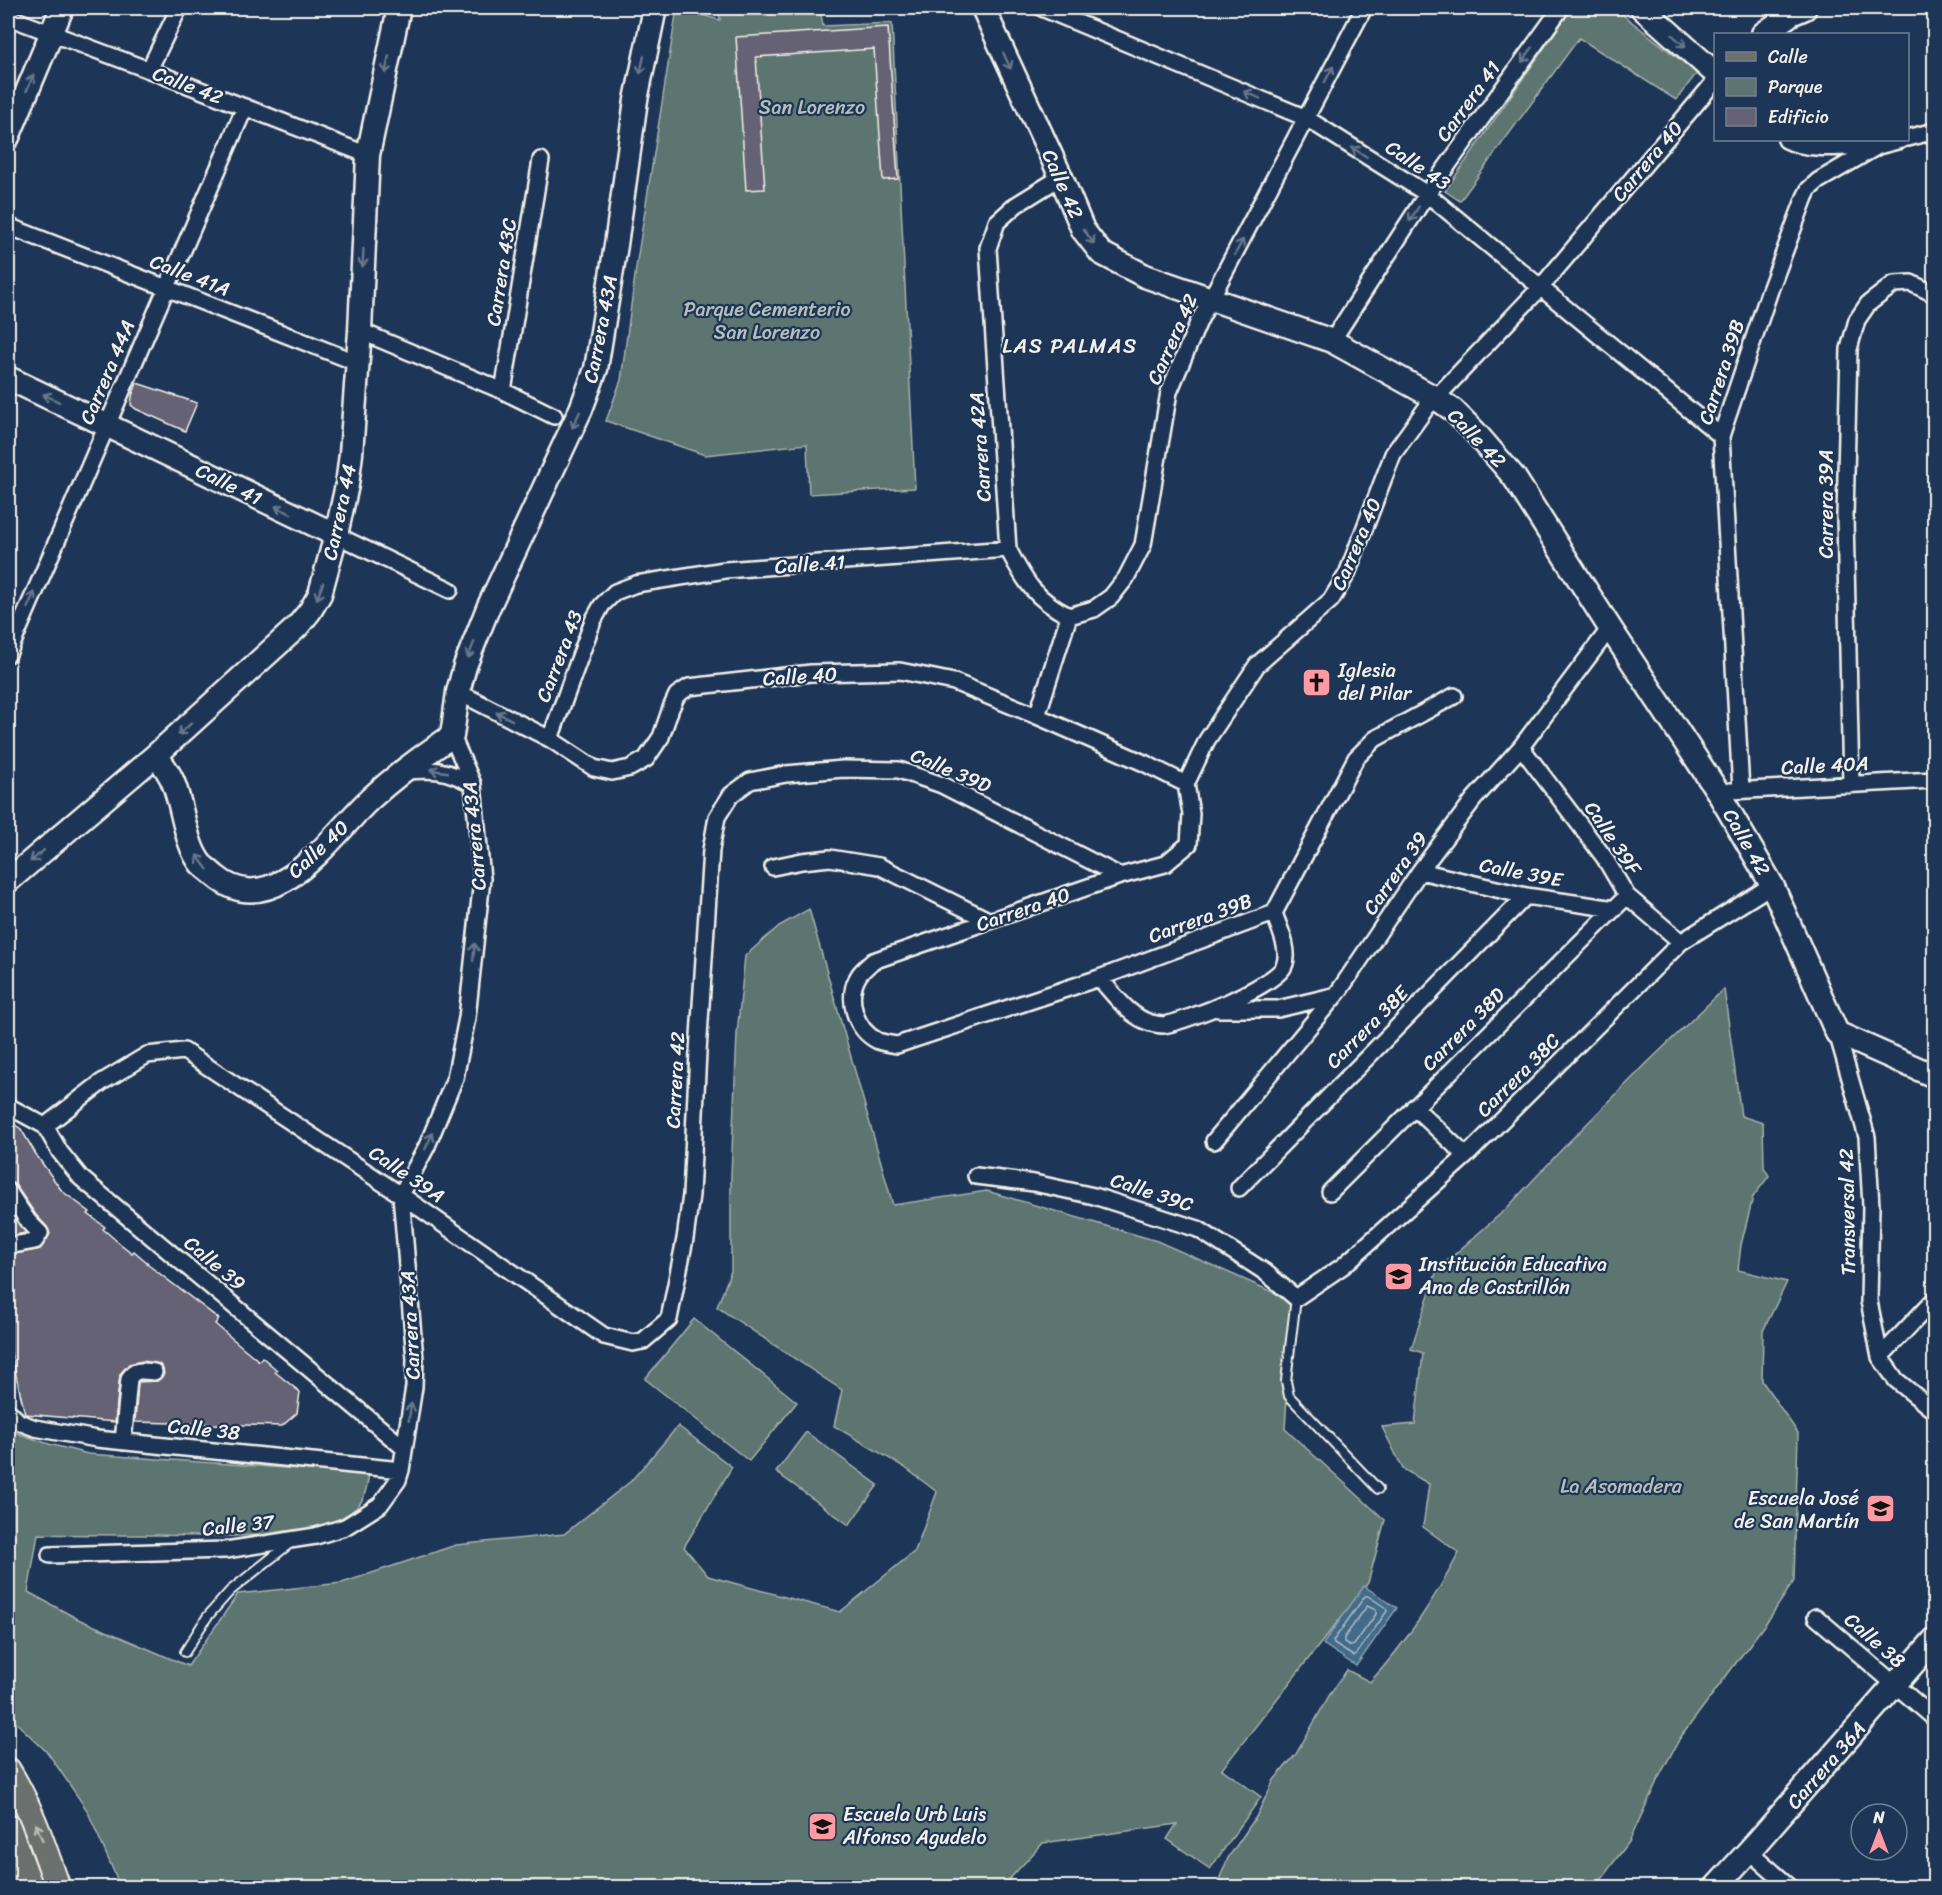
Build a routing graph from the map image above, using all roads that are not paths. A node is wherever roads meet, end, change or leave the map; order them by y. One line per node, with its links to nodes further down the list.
1 (62, 8): 13 (street)
2 (178, 8): 14 (street)
3 (399, 8): 25 (street, Carrera 44, one-way to 25)
4 (655, 8): 50 (street, Carrera 43A, one-way to 50)
5 (983, 8): 27 (street, Calle 42, one-way to 27)
6 (1042, 8): 18 (street, Calle 43, one-way to 6)
7 (1364, 8): 18 (street, Carrera 42, one-way to 7)
8 (1561, 8): 28 (street, Carrera 41, one-way to 28)
9 (1642, 8): 15 (street, one-way to 15)
10 (1805, 8): 12 (street)
11 (8, 17): 13 (street, Calle 42)
12 (1764, 33)
13 (51, 34): 14 (street, Calle 42); 20 (street, one-way to 13)
14 (149, 69): 17 (street, Calle 42)
15 (1714, 72)
16 (1714, 82): 30 (street, Carrera 40)
17 (245, 107): 25 (street, Calle 42); 31 (street, Carrera 44A)
18 (1306, 118): 28 (street, Calle 43, one-way to 18); 33 (street, Carrera 42, one-way to 18)
19 (1935, 131): 21 (street)
20 (8, 137)
21 (1909, 138)
22 (1788, 141): 24 (street)
23 (1897, 141): 24 (street, Carrera 39B)
24 (1878, 146): 42 (street, Carrera 39B)
25 (368, 155): 34 (street, Carrera 44, one-way to 34)
26 (541, 160): 38 (street, Carrera 43C)
27 (1061, 177): 33 (street, Calle 42, one-way to 33); 44 (street, Carrera 42A)
28 (1426, 194): 30 (street, Calle 43); 35 (street, Carrera 41, one-way to 35)
29 (8, 226): 31 (street, Calle 41A)
30 (1540, 287): 39 (street, Carrera 40); 42 (street, Calle 43)
31 (166, 288): 36 (street, Calle 41A); 41 (street, Carrera 44A)
32 (1935, 294): 62 (street, Carrera 39A)
33 (1212, 298): 35 (street, Calle 42); 47 (street, Carrera 42)
34 (360, 332): 36 (street, Carrera 44); 38 (street)
35 (1332, 341): 39 (street, Calle 42)
36 (358, 363): 43 (street, Carrera 44)
37 (8, 378): 41 (street, Calle 41, one-way to 37)
38 (503, 391): 40 (street)
39 (1437, 399): 48 (street, Calle 42); 61 (street, Carrera 40)
40 (554, 416)
41 (107, 425): 43 (street, Calle 41, one-way to 41); 49 (street, Carrera 44A, one-way to 41)
42 (1721, 436): 63 (street, Carrera 39B)
43 (336, 535): 45 (street, Calle 41); 56 (street, Carrera 44, one-way to 56)
44 (1008, 549): 46 (street, Calle 41); 47 (street, Carrera 42A)
45 (450, 590)
46 (615, 592): 54 (street, Carrera 43)
47 (1069, 616): 52 (street)
48 (1610, 628): 55 (street, Carrera 39); 63 (street, Calle 42)
49 (8, 654)
50 (458, 692): 53 (street, Carrera 43A); 54 (street, Calle 40, one-way to 50)
51 (1454, 696): 72 (street, Carrera 39B)
52 (1037, 716): 54 (street, Calle 40); 61 (street, Calle 40)
53 (452, 735): 57 (street, Calle 40); 60 (street, Carrera 43A)
54 (550, 739)
55 (1521, 747): 65 (street, Carrera 39); 70 (street, Calle 39F)
56 (156, 755): 57 (street, Calle 40, one-way to 56); 67 (street, Carrera 44, one-way to 67)
57 (402, 771): 60 (street, one-way to 57)
58 (1935, 780): 62 (street, Calle 40A)
59 (750, 781): 66 (street, Calle 39D); 94 (street, Carrera 42)
60 (473, 784): 90 (street, Carrera 43A, one-way to 60)
61 (1186, 784): 66 (street, Carrera 40)
62 (1851, 785): 63 (street, Calle 40A)
63 (1730, 791): 68 (street, Calle 42)
64 (773, 867): 73 (street)
65 (1420, 872): 69 (street, Calle 39E); 76 (street, Carrera 39)
66 (1120, 876): 73 (street, Carrera 40)
67 (8, 881)
68 (1772, 885): 74 (street, Carrera 38C); 78 (street, Calle 42)
69 (1526, 896): 71 (street, Calle 39E); 87 (street, Carrera 38E)
70 (1627, 896): 71 (street, Carrera 38D); 74 (street, Calle 39F)
71 (1615, 909): 82 (street, Carrera 38D)
72 (1274, 913): 75 (street, Carrera 39B); 77 (street)
73 (988, 920): 79 (street, Carrera 40)
74 (1681, 942): 85 (street, Carrera 38C)
75 (1099, 978): 77 (street); 79 (street, Carrera 39B)
76 (1334, 996): 77 (street); 84 (street, Carrera 39)
77 (1215, 1009)
78 (1837, 1033): 80 (street); 95 (street, Transversal 42)
79 (897, 1045)
80 (1935, 1076)
81 (8, 1106): 83 (street)
82 (1414, 1107): 85 (street); 89 (street, Carrera 38D)
83 (45, 1126): 90 (street, Calle 39A); 100 (street, Calle 39)
84 (1214, 1141)
85 (1466, 1156): 92 (street, Carrera 38C)
86 (976, 1176): 92 (street, Calle 39C)
87 (1239, 1188)
88 (8, 1191): 91 (street)
89 (1330, 1192)
90 (401, 1195): 94 (street, Calle 39A); 100 (street, Carrera 43A, one-way to 90)
91 (8, 1246)
92 (1296, 1298): 102 (lane)
93 (1935, 1300): 95 (street)
94 (604, 1336)
95 (1880, 1357): 98 (street)
96 (154, 1372): 99 (street)
97 (8, 1411): 99 (street, Calle 38)
98 (1935, 1411)
99 (123, 1442): 101 (street, Calle 38)
100 (404, 1448): 101 (street, Carrera 43A)
101 (401, 1470): 103 (street, Calle 37)
102 (1378, 1489)
103 (293, 1540): 104 (street, Calle 37); 107 (lane)
104 (50, 1555)
105 (1816, 1617): 108 (street, Calle 38)
106 (1935, 1640): 108 (street, Carrera 36A)
107 (185, 1652)
108 (1896, 1685): 109 (street, Calle 38); 112 (street, Carrera 36A)
109 (1935, 1718)
110 (8, 1770): 116 (main road, one-way to 110)
111 (8, 1827): 115 (main road)
112 (1749, 1851): 117 (street, Carrera 36A); 118 (street)
113 (8, 1883): 114 (main road)
114 (10, 1887)
115 (31, 1887)
116 (58, 1887)
117 (1715, 1887)
118 (1791, 1887)

